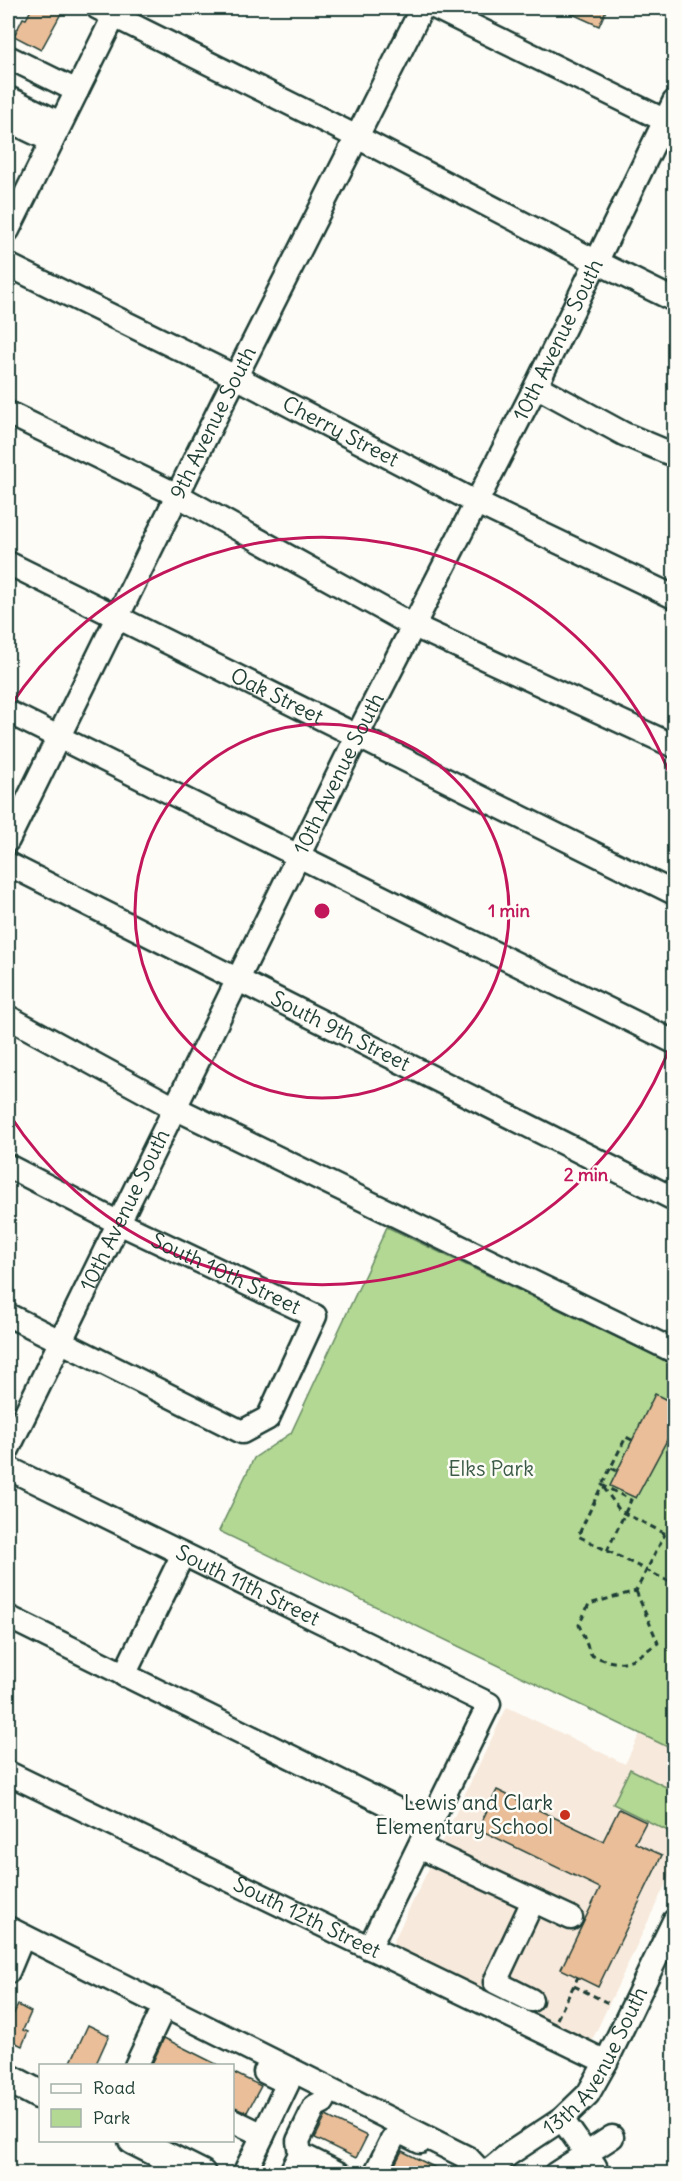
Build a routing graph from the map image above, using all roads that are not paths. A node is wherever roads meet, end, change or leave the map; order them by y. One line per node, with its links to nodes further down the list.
1 (422, 8): 10 (street, 9th Avenue South)
2 (436, 8): 7 (street)
3 (110, 10): 5 (street); 10 (street)
4 (8, 57): 5 (street)
5 (77, 91): 9 (street)
6 (8, 98): 9 (street)
7 (672, 116): 12 (street, 10th Avenue South)
8 (8, 120): 9 (street)
9 (56, 132): 11 (street)
10 (357, 137): 12 (street); 15 (street, 9th Avenue South)
11 (8, 230)
12 (597, 262): 14 (street); 16 (street, 10th Avenue South)
13 (8, 265): 15 (street, Cherry Street)
14 (675, 300)
15 (236, 376): 19 (street, 9th Avenue South); 20 (street, Cherry Street)
16 (536, 386): 18 (street); 20 (street, 10th Avenue South)
17 (8, 413): 19 (street)
18 (675, 454)
19 (177, 495): 23 (street, 9th Avenue South); 24 (street)
20 (477, 503): 22 (street, Cherry Street); 24 (street, 10th Avenue South)
21 (8, 563): 23 (street, Oak Street)
22 (675, 597)
23 (117, 617): 26 (street, Oak Street); 27 (street, 9th Avenue South)
24 (412, 625): 26 (street, 10th Avenue South); 28 (street)
25 (8, 712): 27 (street)
26 (357, 736): 30 (street, 10th Avenue South); 32 (street, Oak Street)
27 (58, 737): 29 (street, 9th Avenue South); 30 (street)
28 (675, 746)
29 (8, 840)
30 (298, 857): 33 (street, 10th Avenue South); 35 (street)
31 (8, 864): 33 (street, South 9th Street)
32 (675, 893)
33 (238, 979): 36 (street, 10th Avenue South); 38 (street, South 9th Street)
34 (8, 1017): 36 (street)
35 (675, 1042)
36 (173, 1107): 39 (street, 10th Avenue South); 42 (street)
37 (8, 1166): 39 (street, South 10th Street)
38 (675, 1198)
39 (117, 1222): 41 (street, 10th Avenue South); 41 (street, South 10th Street)
40 (8, 1315): 41 (street)
41 (60, 1341): 43 (street, 10th Avenue South)
42 (675, 1351)
43 (8, 1449)
44 (8, 1468): 45 (street, South 11th Street)
45 (183, 1554): 47 (street); 49 (street, South 11th Street)
46 (8, 1617): 47 (street)
47 (124, 1674): 49 (street)
48 (8, 1773): 55 (street, South 12th Street)
49 (429, 1826): 50 (street)
50 (418, 1847): 51 (street); 55 (street)
51 (533, 1901): 52 (street); 57 (street)
52 (571, 1918)
53 (675, 1921): 59 (street, 13th Avenue South)
54 (15, 1932): 56 (street); 58 (street)
55 (369, 1948): 59 (street, South 12th Street)
56 (8, 1972)
57 (531, 2000)
58 (161, 2013): 60 (street); 63 (street); 67 (street)
59 (606, 2062): 64 (street, 13th Avenue South)
60 (137, 2064)
61 (8, 2078): 62 (main road)
62 (39, 2094)
63 (326, 2096): 66 (street); 72 (street)
64 (561, 2119): 71 (street); 78 (street, 13th Avenue South)
65 (234, 2121): 67 (street)
66 (381, 2125): 70 (street); 76 (street)
67 (263, 2135): 74 (street)
68 (612, 2137): 71 (street)
69 (136, 2142): 73 (main road)
70 (435, 2142): 77 (street); 78 (street)
71 (589, 2163): 79 (street)
72 (295, 2164): 75 (street)
73 (184, 2170)
74 (244, 2174)
75 (340, 2174)
76 (360, 2174)
77 (375, 2174)
78 (484, 2174)
79 (555, 2174)

